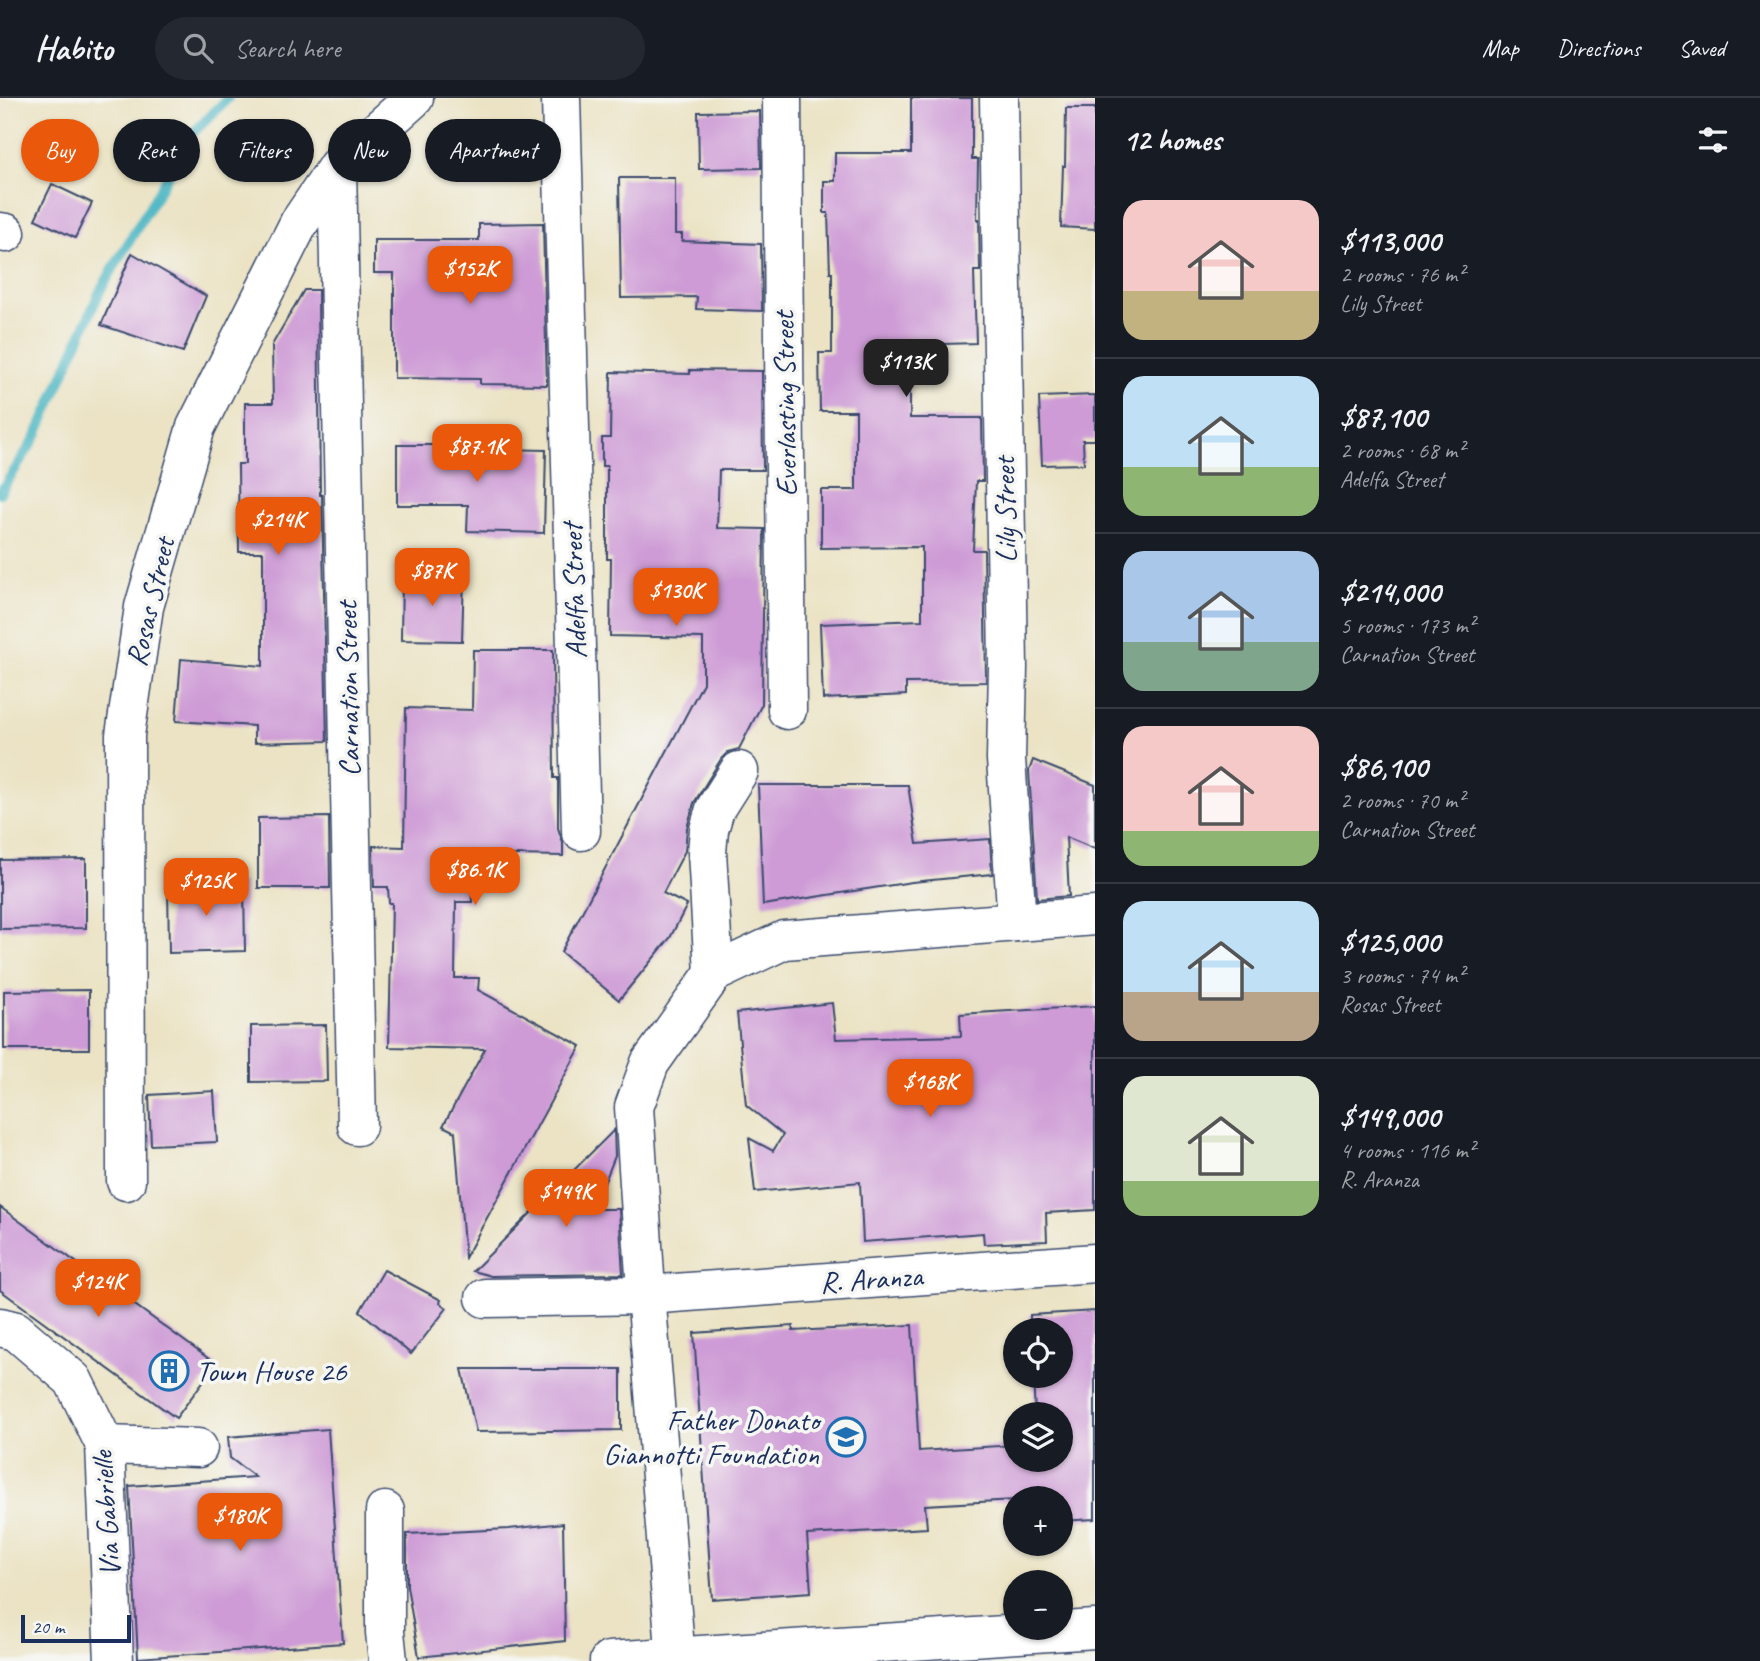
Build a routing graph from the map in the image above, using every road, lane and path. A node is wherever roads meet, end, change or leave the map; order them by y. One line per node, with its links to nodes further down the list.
1 (414, 98): 5 (street, Rosas Street)
2 (561, 98): 10 (street, Adelfa Street)
3 (782, 98): 8 (street, Everlasting Street)
4 (999, 98): 12 (street, Lily Street)
5 (391, 119)
6 (328, 180): 15 (street, Rosas Street)
7 (337, 182): 14 (street, Carnation Street)
8 (788, 710)
9 (739, 771): 13 (street)
10 (580, 831)
11 (1095, 916): 12 (street)
12 (1017, 922): 13 (street)
13 (713, 973): 17 (street)
14 (357, 1126)
15 (126, 1181)
16 (1095, 1263): 17 (street, R. Aranza)
17 (646, 1295): 18 (street, R. Aranza); 25 (street)
18 (485, 1298)
19 (0, 1327): 20 (street, Via Gabrielle)
20 (105, 1445): 21 (street); 26 (street, Via Gabrielle)
21 (198, 1448)
22 (385, 1511): 27 (street)
23 (1095, 1629): 24 (street)
24 (950, 1650): 25 (street)
25 (676, 1659): 28 (street)
26 (114, 1661)
27 (388, 1661)
28 (609, 1661)

